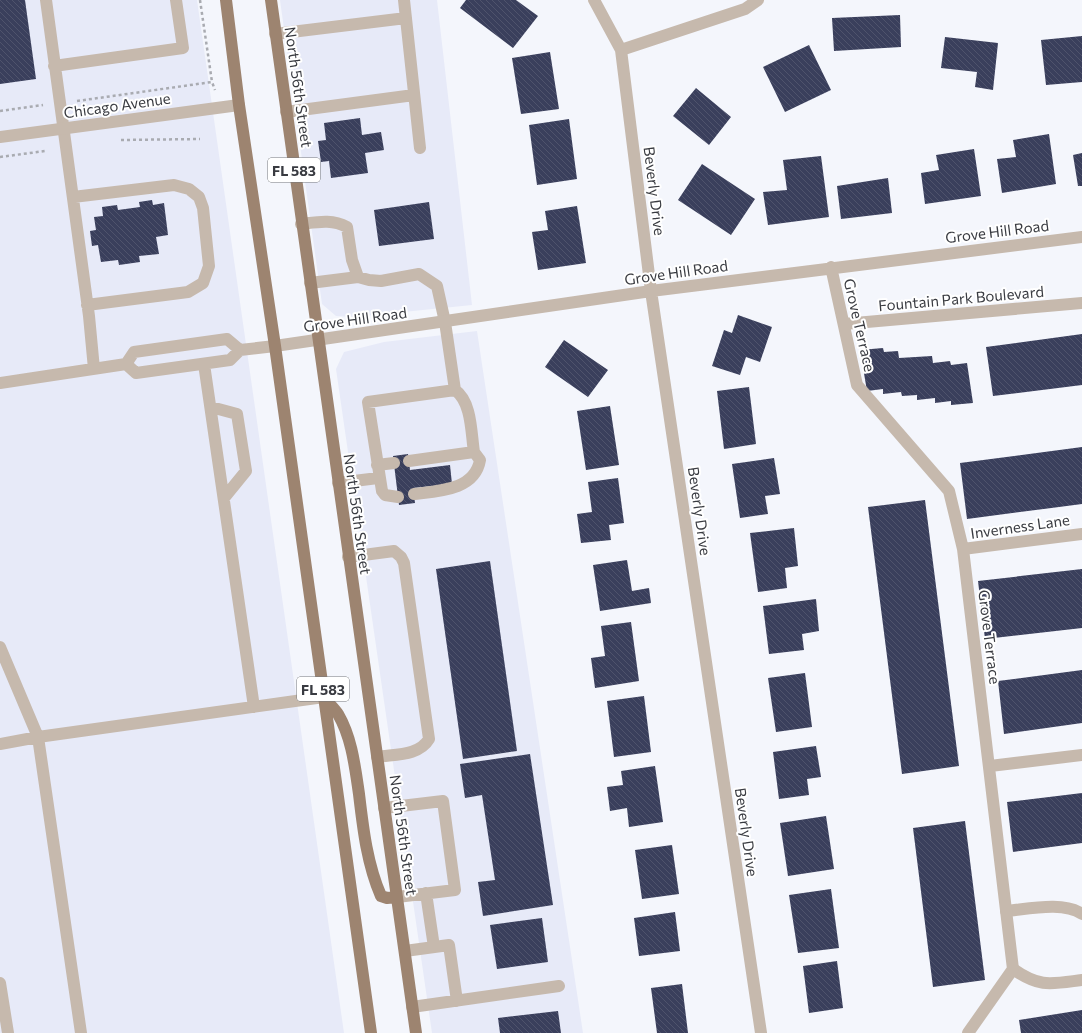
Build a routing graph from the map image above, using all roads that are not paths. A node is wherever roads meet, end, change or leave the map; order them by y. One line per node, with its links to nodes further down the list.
1 (46, 0): 2 (street); 12 (street)
2 (50, 0)
3 (176, 0): 12 (street)
4 (226, 0): 14 (main road, FL 583)
5 (270, 0): 10 (main road, North 56th Street / FL 583)
6 (404, 0): 9 (street)
7 (594, 0): 11 (street, Beverly Drive)
8 (758, 0): 11 (street)
9 (406, 18): 10 (street); 13 (street)
10 (275, 34): 15 (main road, North 56th Street / FL 583)
11 (621, 50): 25 (street, Beverly Drive)
12 (54, 66): 16 (street)
13 (414, 95): 15 (street); 18 (street)
14 (239, 106): 16 (street, Chicago Avenue); 31 (main road, FL 583)
15 (286, 112): 20 (main road, North 56th Street / FL 583)
16 (63, 128): 17 (street, Chicago Avenue); 19 (street)
17 (0, 137)
18 (420, 148)
19 (72, 197): 27 (street); 27 (street)
20 (301, 224): 23 (street); 24 (main road, North 56th Street / FL 583)
21 (1082, 237): 22 (street, Grove Hill Road)
22 (831, 267): 25 (street, Grove Hill Road); 29 (street, Grove Terrace)
23 (358, 277): 24 (street); 28 (street)
24 (310, 283): 30 (main road, North 56th Street / FL 583)
25 (651, 291): 28 (street, Grove Hill Road); 76 (street, Beverly Drive)
26 (1082, 303): 29 (street, Fountain Park Boulevard)
27 (87, 305): 35 (street)
28 (445, 322): 30 (street, Grove Hill Road); 37 (street)
29 (844, 324): 49 (street, Grove Terrace)
30 (318, 341): 31 (street, Grove Hill Road); 44 (main road, North 56th Street / FL 583)
31 (275, 346): 32 (street, Grove Hill Road); 52 (main road, FL 583)
32 (240, 350): 33 (street); 34 (street)
33 (126, 364): 34 (street); 35 (street)
34 (204, 364): 38 (street)
35 (94, 369): 36 (street)
36 (0, 383)
37 (455, 390): 39 (street); 42 (street)
38 (211, 407): 47 (street); 47 (street)
39 (474, 452): 40 (street); 45 (street)
40 (410, 461)
41 (394, 463): 42 (street)
42 (377, 466): 43 (street)
43 (378, 478): 44 (street); 46 (street)
44 (338, 484): 50 (main road, North 56th Street / FL 583)
45 (414, 494)
46 (398, 497)
47 (224, 498): 53 (street)
48 (1082, 534): 49 (street, Inverness Lane)
49 (963, 549): 58 (street, Grove Terrace)
50 (348, 557): 57 (main road, North 56th Street / FL 583); 57 (street)
51 (0, 647): 54 (street)
52 (324, 697): 53 (street); 61 (main road); 74 (main road, FL 583)
53 (254, 707): 54 (street)
54 (38, 737): 55 (street); 73 (street)
55 (0, 744)
56 (1082, 755): 58 (street)
57 (377, 757): 59 (main road, North 56th Street / FL 583)
58 (990, 766): 62 (street, Grove Terrace)
59 (384, 808): 60 (street); 61 (main road, North 56th Street / FL 583)
60 (426, 893): 61 (street); 64 (street)
61 (397, 897): 65 (main road, North 56th Street / FL 583)
62 (1006, 911): 63 (street); 66 (street, Grove Terrace)
63 (1082, 914)
64 (434, 947): 65 (street); 70 (street)
65 (405, 951): 71 (main road, North 56th Street / FL 583)
66 (1013, 970): 67 (street); 77 (street)
67 (1082, 980)
68 (0, 983): 72 (street)
69 (559, 986): 70 (street)
70 (457, 1000): 71 (street)
71 (412, 1007): 75 (main road, North 56th Street / FL 583)
72 (8, 1033)
73 (81, 1033)
74 (371, 1033)
75 (416, 1033)
76 (761, 1033)
77 (968, 1033)

